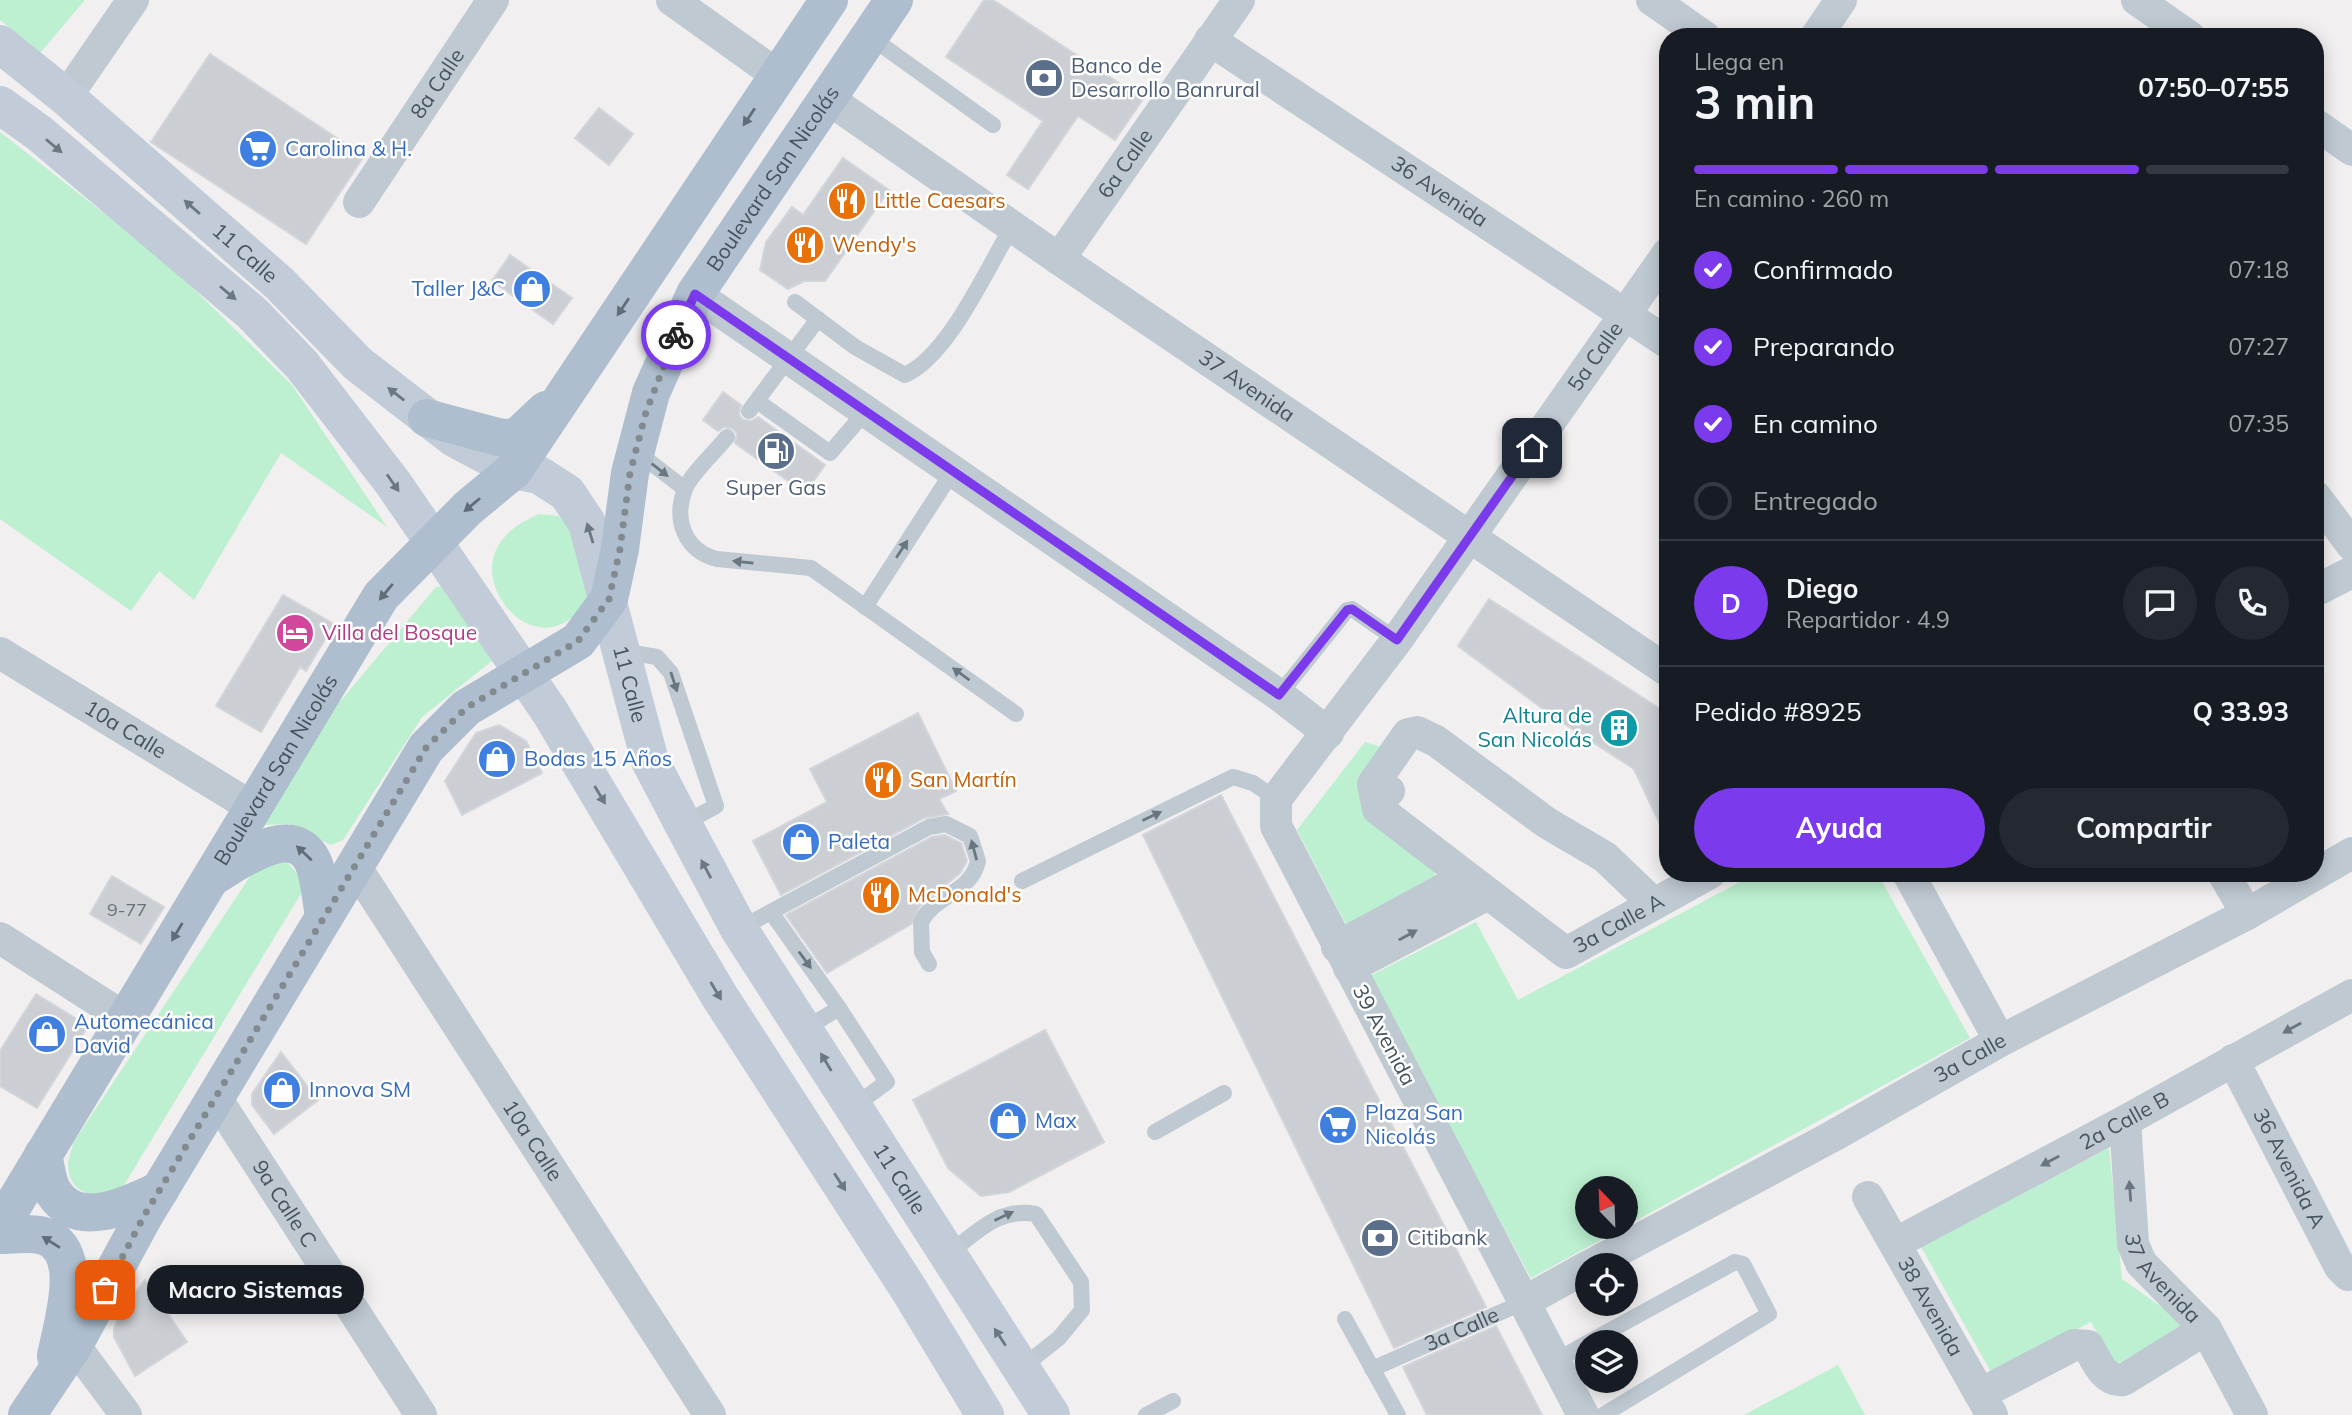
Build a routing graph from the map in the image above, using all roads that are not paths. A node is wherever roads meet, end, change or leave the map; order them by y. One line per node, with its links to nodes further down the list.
1 (134, 0): 17 (street)
2 (494, 0): 23 (street, 8a Calle)
3 (672, 0): 16 (street)
4 (828, 0): 16 (main road, Boulevard San Nicolás)
5 (894, 0): 13 (main road, Boulevard San Nicolás)
6 (1239, 0): 14 (street, 6a Calle)
7 (1652, 0): 10 (street)
8 (1841, 0): 11 (street)
9 (2137, 0): 12 (street)
10 (1693, 28)
11 (1822, 28)
12 (2177, 28)
13 (869, 36): 18 (main road, Boulevard San Nicolás); 20 (lane)
14 (1210, 40): 25 (street, 6a Calle); 29 (street, 36 Avenida)
15 (0, 44): 17 (main road, 11 Calle)
16 (777, 75): 33 (main road, Boulevard San Nicolás, one-way to 33)
17 (66, 97): 35 (main road, 11 Calle, one-way to 17)
18 (827, 98): 24 (street, 37 Avenida); 27 (main road, Boulevard San Nicolás)
19 (0, 105): 43 (main road, 11 Calle, one-way to 43)
20 (993, 125)
21 (2324, 130): 22 (street)
22 (2352, 150)
23 (359, 201)
24 (1012, 227): 25 (street, 37 Avenida); 30 (lane)
25 (1059, 260): 42 (street, 37 Avenida)
26 (1659, 266): 29 (street, 5a Calle)
27 (695, 294): 32 (street); 37 (main road, Boulevard San Nicolás)
28 (795, 302): 30 (lane)
29 (1626, 314): 31 (street, 36 Avenida); 42 (street, 5a Calle)
30 (818, 319): 32 (lane)
31 (1659, 337)
32 (790, 359): 34 (street); 34 (lane)
33 (572, 384): 35 (main road); 38 (main road, Boulevard San Nicolás)
34 (866, 411): 39 (street)
35 (427, 418): 38 (main road, 11 Calle)
36 (727, 437): 40 (lane)
37 (636, 451): 40 (lane, one-way to 40); 47 (main road, Boulevard San Nicolás)
38 (514, 470): 43 (main road, Boulevard San Nicolás, one-way to 43); 47 (main road, 11 Calle, one-way to 38)
39 (953, 471): 48 (lane, one-way to 39); 54 (street)
40 (685, 489): 48 (lane, one-way to 40)
41 (2324, 508): 44 (street)
42 (1469, 538): 49 (street, 5a Calle); 52 (street, 37 Avenida)
43 (432, 542): 53 (main road, 11 Calle); 58 (main road, Boulevard San Nicolás, one-way to 58)
44 (2352, 545)
45 (2352, 572): 46 (street)
46 (2324, 586)
47 (609, 599): 50 (main road, 11 Calle); 53 (main road, Boulevard San Nicolás)
48 (865, 607): 55 (lane, one-way to 48)
49 (1397, 640): 54 (lane); 56 (street, 5a Calle)
50 (621, 651): 59 (main road, 11 Calle); 59 (lane, one-way to 59)
51 (0, 653): 58 (street, 10a Calle)
52 (1659, 665)
53 (525, 675): 61 (main road, Boulevard San Nicolás); 113 (main road, 11 Calle, one-way to 113)
54 (1279, 695): 56 (street)
55 (1016, 714)
56 (1328, 733): 57 (street, 5a Calle)
57 (1276, 799): 64 (lane, one-way to 57); 75 (street, 39 Avenida)
58 (252, 807): 63 (main road, Boulevard San Nicolás)
59 (682, 824): 73 (main road, 11 Calle, one-way to 59)
60 (2352, 853): 62 (street, 3a Calle)
61 (355, 866): 72 (main road, Boulevard San Nicolás); 112 (street, 10a Calle)
62 (2324, 869)
63 (208, 880): 72 (main road, one-way to 63); 79 (main road, Boulevard San Nicolás, one-way to 79)
64 (1022, 881)
65 (1694, 882): 70 (street, 3a Calle A)
66 (1913, 882): 81 (street)
67 (2228, 882): 71 (street)
68 (2302, 882): 71 (street, 3a Calle)
69 (1477, 885): 70 (street, 3a Calle A); 70 (street); 75 (street)
70 (1654, 904)
71 (2247, 914): 81 (street, 3a Calle)
72 (324, 916): 84 (main road, Boulevard San Nicolás)
73 (755, 921): 76 (lane, one-way to 73); 78 (lane, one-way to 78); 80 (main road, 11 Calle)
74 (0, 939): 79 (street)
75 (1343, 957): 98 (street, 39 Avenida)
76 (929, 964)
77 (2352, 995): 82 (street, 2a Calle B, one-way to 82)
78 (839, 1007): 80 (lane); 85 (lane)
79 (125, 1018): 88 (main road, Boulevard San Nicolás)
80 (805, 1029): 85 (main road, 11 Calle, one-way to 80)
81 (2000, 1041): 94 (street, 3a Calle)
82 (2234, 1060): 86 (street, 2a Calle B); 97 (street, 36 Avenida A)
83 (1224, 1093): 87 (lane)
84 (216, 1098): 89 (main road, Boulevard San Nicolás); 111 (street, 9a Calle C)
85 (853, 1107): 95 (main road, 11 Calle)
86 (2125, 1121): 93 (street, 2a Calle B, one-way to 93); 100 (street, 37 Avenida, one-way to 86)
87 (1155, 1132)
88 (43, 1155): 89 (main road); 91 (main road, Boulevard San Nicolás)
89 (160, 1190): 103 (main road, Boulevard San Nicolás)
90 (1868, 1197): 93 (street, 38 Avenida)
91 (0, 1227)
92 (0, 1235): 103 (main road, one-way to 92)
93 (1896, 1243): 108 (street, 38 Avenida)
94 (1613, 1253)
95 (947, 1255): 105 (main road, 11 Calle, one-way to 95); 105 (lane, one-way to 105)
96 (1575, 1274): 98 (street, 3a Calle)
97 (2350, 1274)
98 (1524, 1302): 104 (street, 39 Avenida); 106 (lane, 3a Calle)
99 (1345, 1319): 106 (lane)
100 (2206, 1329): 108 (street); 119 (street, 37 Avenida)
101 (1612, 1330): 118 (lane)
102 (1575, 1350): 104 (lane)
103 (64, 1360): 109 (main road, Boulevard San Nicolás); 110 (street)
104 (1556, 1361): 117 (street, 39 Avenida)
105 (1021, 1368): 114 (main road, 11 Calle)
106 (1373, 1369): 116 (lane)
107 (1173, 1401): 115 (lane)
108 (1986, 1404)
109 (27, 1415)
110 (126, 1415)
111 (421, 1415)
112 (710, 1415)
113 (985, 1415)
114 (1051, 1415)
115 (1146, 1415)
116 (1398, 1415)
117 (1583, 1415)
118 (1603, 1415)
119 (2252, 1415)

